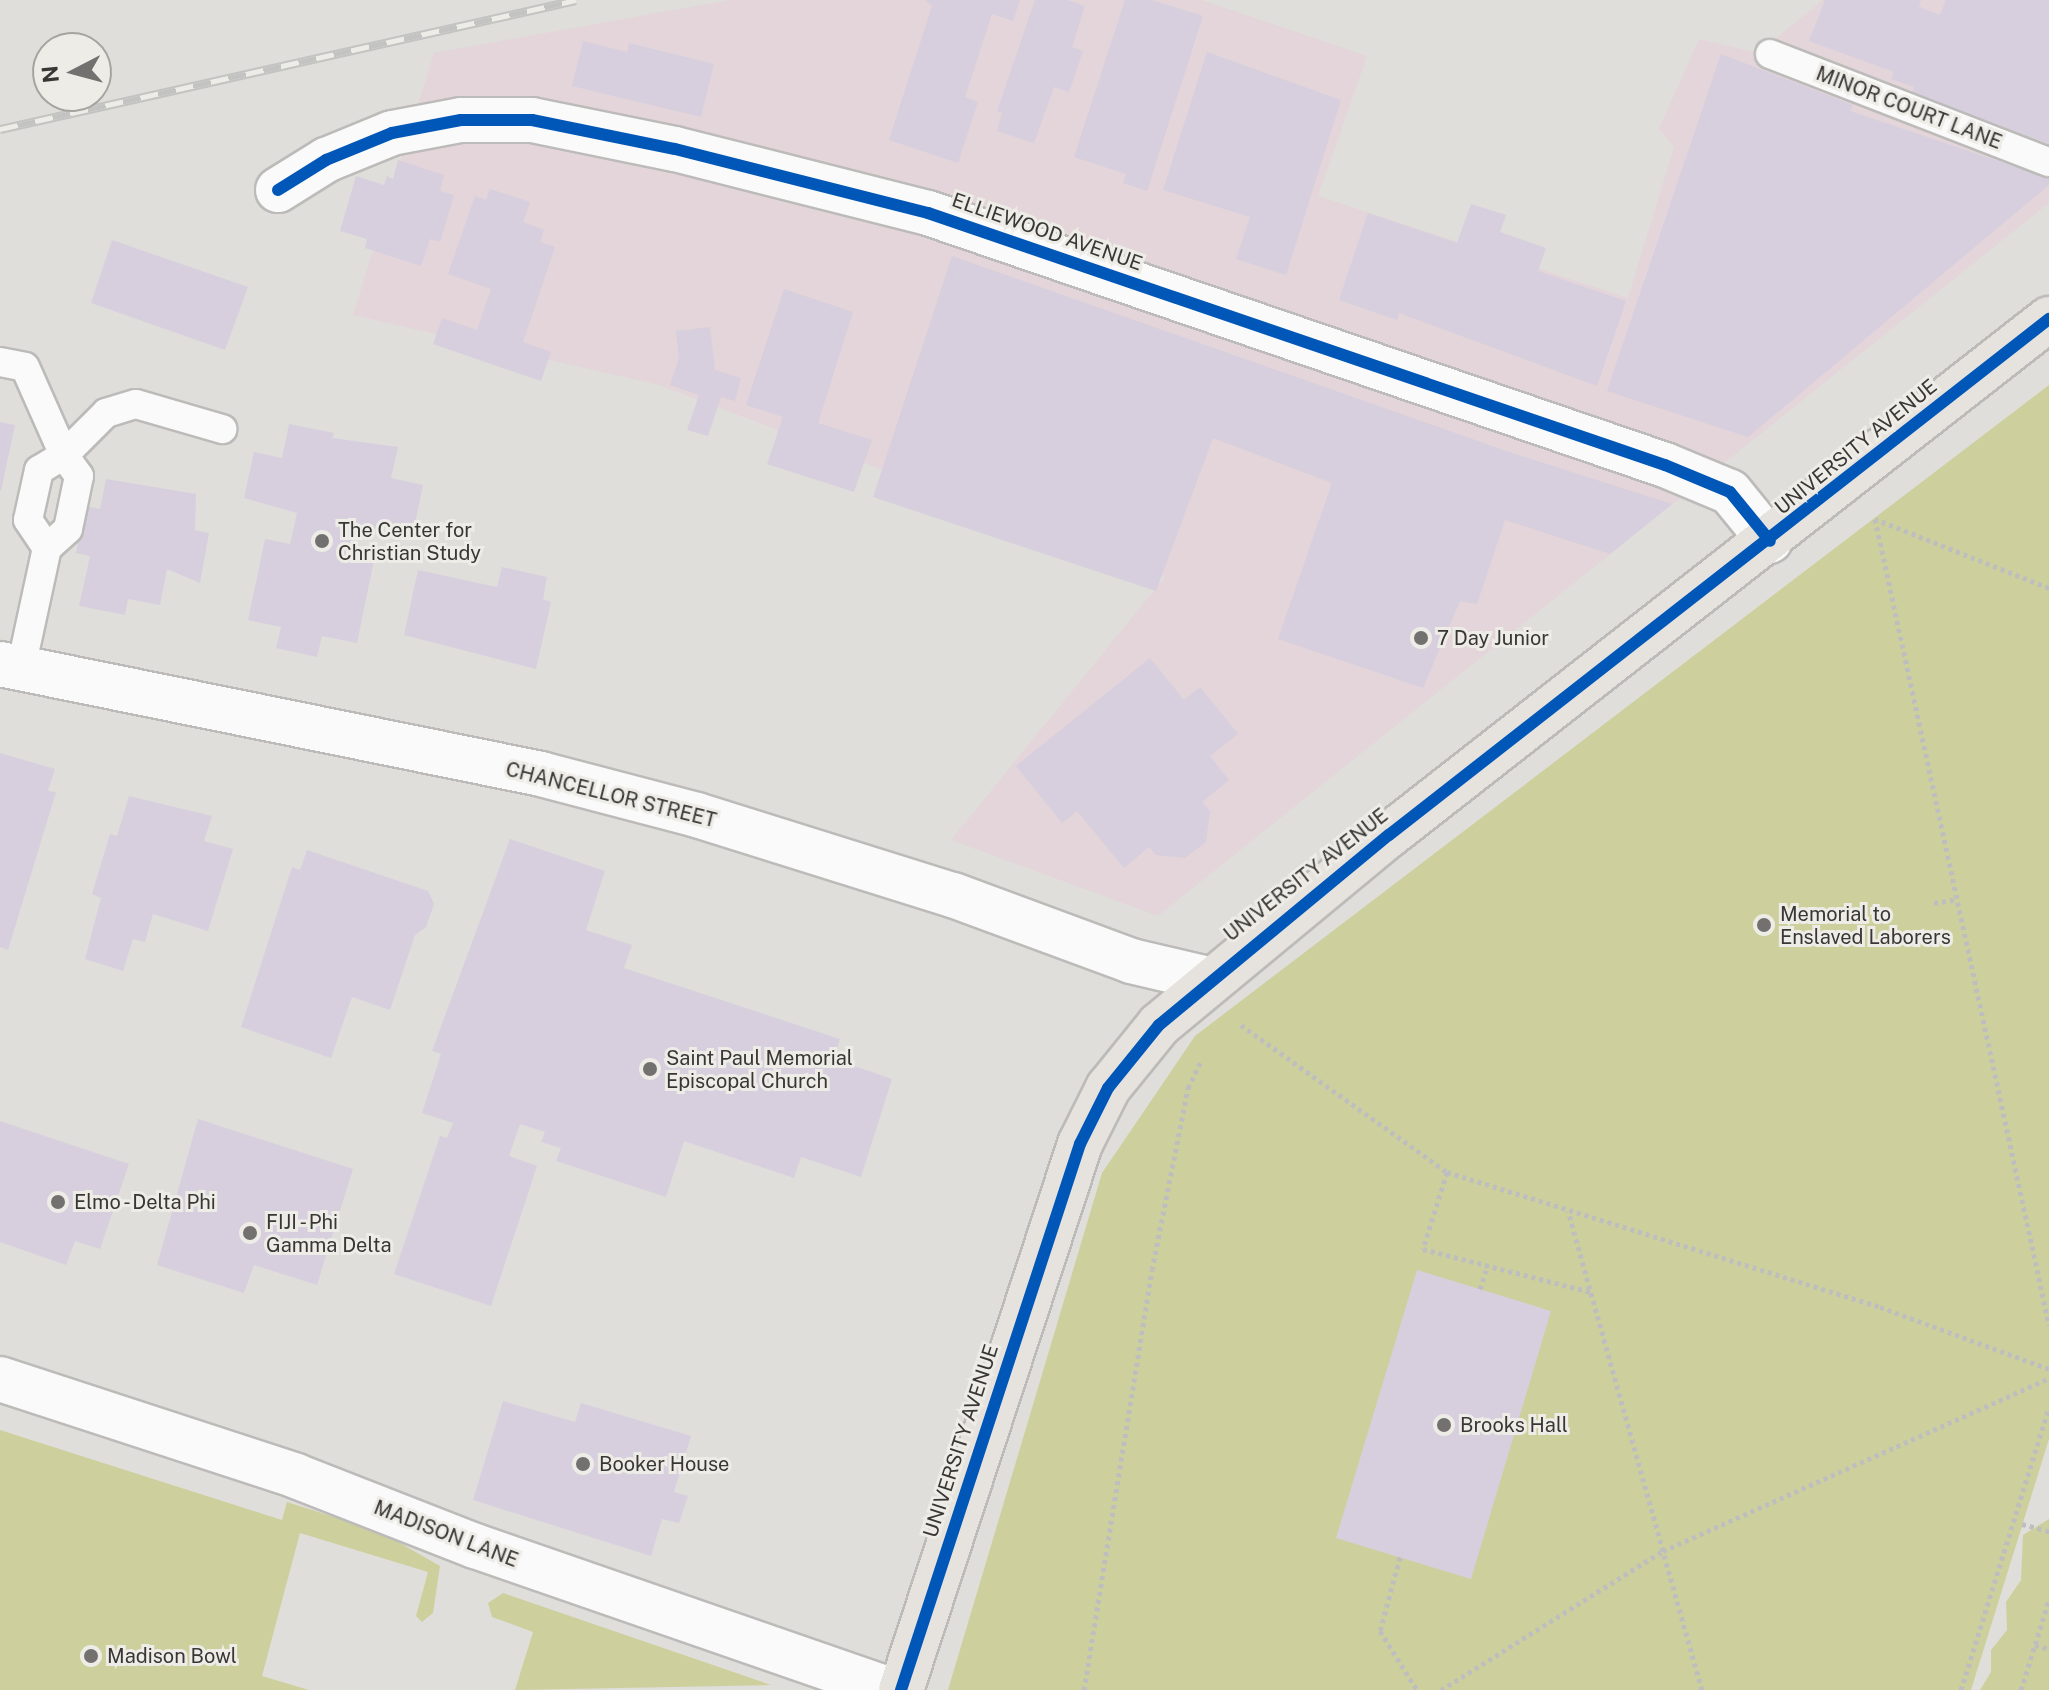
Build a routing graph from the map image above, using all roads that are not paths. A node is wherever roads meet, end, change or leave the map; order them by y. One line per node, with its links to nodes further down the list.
1 (1770, 54): 2 (lane, MINOR COURT LANE)
2 (2049, 162)
3 (278, 190): 8 (street, ELLIEWOOD AVENUE)
4 (2049, 319): 8 (main road, UNIVERSITY AVENUE)
5 (0, 362): 7 (lane)
6 (222, 429): 7 (lane)
7 (64, 455): 9 (lane); 9 (lane)
8 (1770, 541): 11 (main road, UNIVERSITY AVENUE)
9 (47, 548): 10 (lane)
10 (11, 666): 11 (street, CHANCELLOR STREET)
11 (1208, 979): 14 (main road, UNIVERSITY AVENUE)
12 (0, 1379): 13 (street, MADISON LANE)
13 (892, 1690)
14 (901, 1690)

